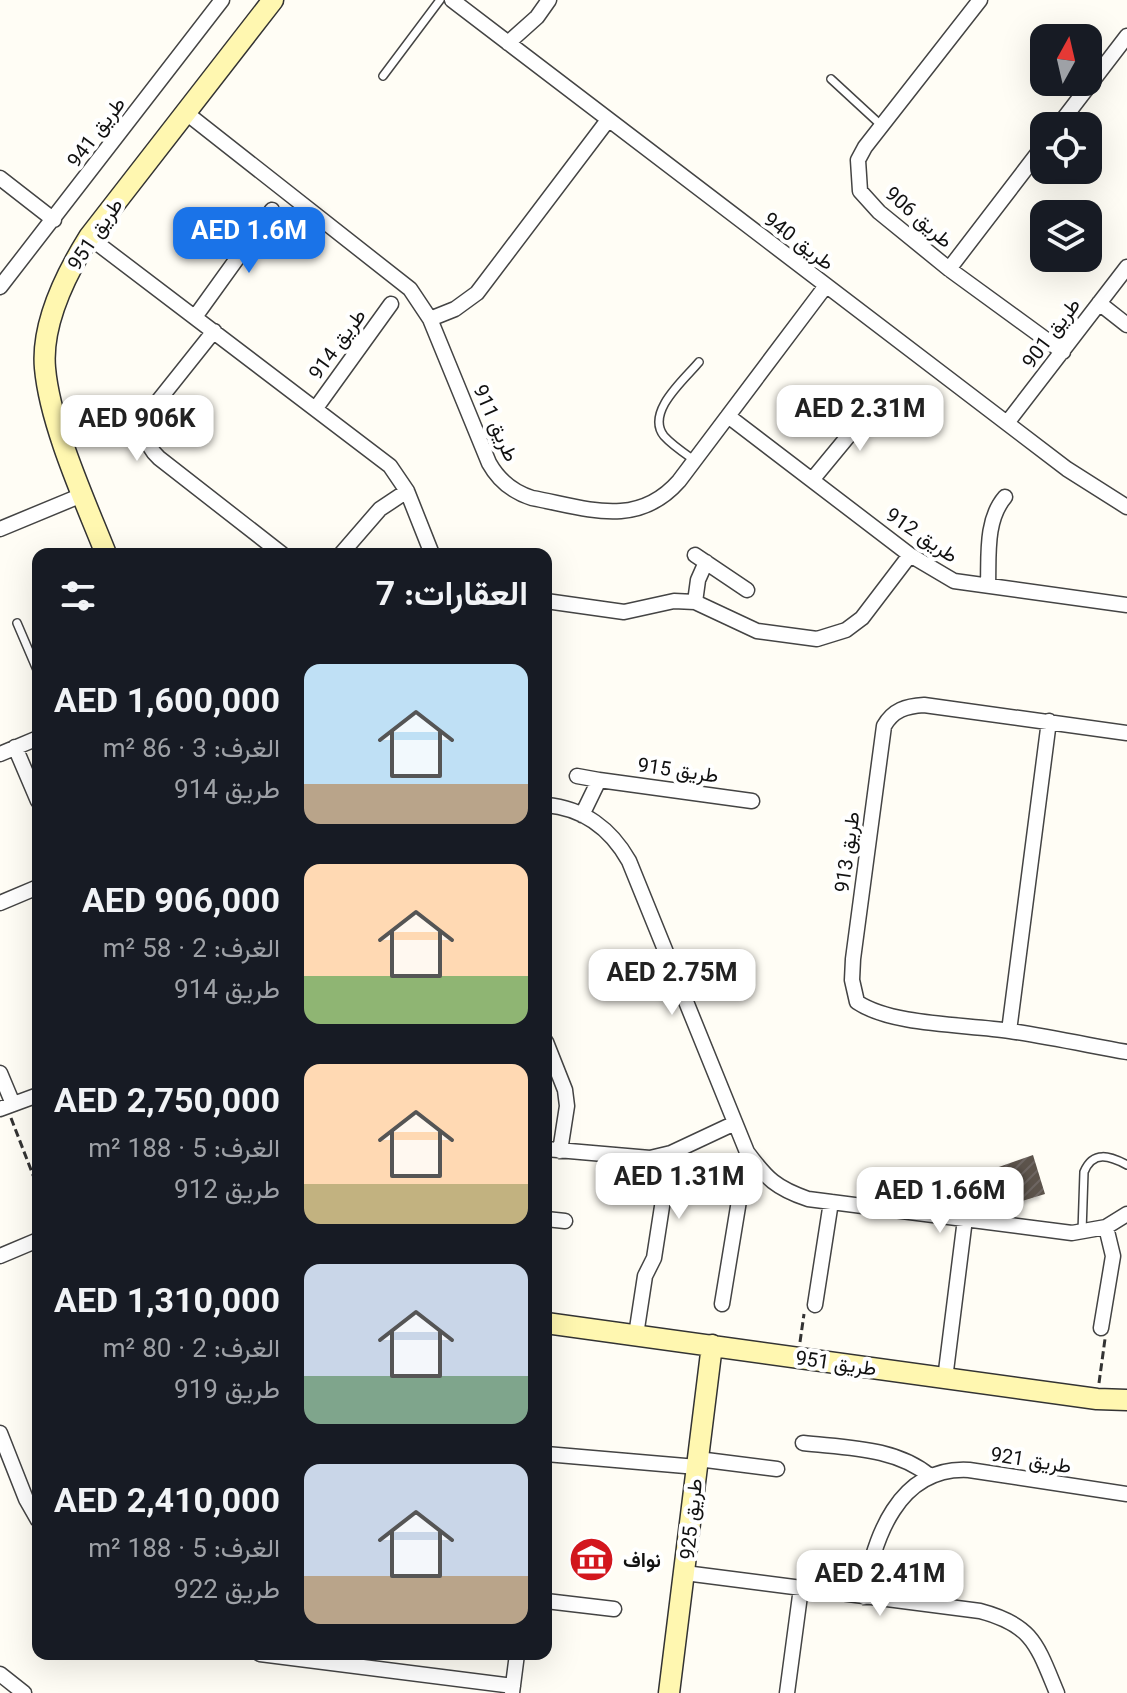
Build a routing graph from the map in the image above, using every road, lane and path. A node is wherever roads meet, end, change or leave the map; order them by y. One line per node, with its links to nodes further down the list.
1 (222, 0): 18 (street, طريق 941)
2 (273, 0): 11 (street, طريق 951)
3 (440, 0): 9 (lane)
4 (452, 0): 8 (street, طريق 940)
5 (549, 0): 8 (street)
6 (980, 0): 14 (street, طريق 906)
7 (1127, 36): 12 (street)
8 (508, 43): 13 (street, طريق 940)
9 (383, 76)
10 (831, 79): 14 (lane)
11 (185, 112): 19 (street, طريق 951); 27 (street, طريق 911)
12 (1069, 112)
13 (608, 120): 23 (street, طريق 940); 27 (street)
14 (882, 126): 21 (street, طريق 906)
15 (1030, 163): 21 (street)
16 (0, 178): 18 (street)
17 (272, 210): 26 (street)
18 (54, 220): 22 (street, طريق 941)
19 (89, 237): 26 (street, طريق 914); 39 (street, طريق 951)
20 (1127, 267): 24 (street, طريق 901)
21 (949, 269): 30 (street, طريق 906)
22 (0, 287)
23 (825, 287): 34 (street, طريق 911); 35 (street, طريق 940)
24 (1099, 303): 28 (street); 30 (street, طريق 901)
25 (391, 304): 33 (street, طريق 914)
26 (195, 317): 29 (street, طريق 914)
27 (430, 319): 36 (street, طريق 911)
28 (1127, 325)
29 (214, 331): 33 (street, طريق 914); 44 (street)
30 (1063, 352): 35 (street, طريق 901)
31 (699, 362): 36 (lane)
32 (878, 400): 37 (street)
33 (316, 408): 38 (street, طريق 914)
34 (728, 416): 36 (street, طريق 911); 37 (street, طريق 912)
35 (1007, 423): 41 (street, طريق 940)
36 (694, 460)
37 (812, 480): 47 (street, طريق 912)
38 (407, 491): 45 (street); 46 (street, طريق 914)
39 (82, 495): 42 (street); 43 (street, طريق 951)
40 (1005, 497): 48 (street)
41 (1127, 507)
42 (0, 529)
43 (104, 548)
44 (274, 548)
45 (346, 548)
46 (430, 548)
47 (910, 555): 48 (street, طريق 912); 51 (street)
48 (988, 585): 52 (street, طريق 912)
49 (747, 590): 51 (street)
50 (552, 602): 51 (street)
51 (695, 602)
52 (1127, 605)
53 (17, 623): 54 (lane)
54 (32, 658)
55 (1049, 721): 56 (street, طريق 913); 68 (street); 68 (street, طريق 913)
56 (1127, 733)
57 (32, 740): 58 (street)
58 (15, 747): 59 (street); 62 (street)
59 (0, 754)
60 (577, 776): 61 (street, طريق 915)
61 (599, 780): 63 (street, طريق 915); 65 (street)
62 (32, 787)
63 (752, 801)
64 (552, 806): 65 (street)
65 (582, 815): 74 (street)
66 (32, 890): 67 (street)
67 (0, 903)
68 (1009, 1031): 69 (street, طريق 913)
69 (1127, 1052)
70 (552, 1057): 75 (street)
71 (0, 1073): 73 (street)
72 (32, 1097): 73 (street)
73 (7, 1107): 79 (path)
74 (735, 1123): 76 (street); 77 (street)
75 (553, 1150): 77 (street)
76 (747, 1152): 80 (street); 89 (street)
77 (663, 1155): 93 (street)
78 (1127, 1165): 86 (lane)
79 (32, 1172)
80 (831, 1202): 82 (street); 90 (street)
81 (1127, 1214): 85 (street)
82 (965, 1219): 86 (street); 96 (street)
83 (552, 1220): 84 (street)
84 (565, 1221)
85 (1106, 1227): 86 (street); 92 (street)
86 (1082, 1232)
87 (32, 1243): 88 (street)
88 (0, 1256)
89 (722, 1304)
90 (815, 1305): 95 (path)
91 (552, 1324): 93 (street, طريق 951)
92 (1101, 1328): 97 (path)
93 (636, 1335): 94 (street, طريق 951)
94 (712, 1345): 95 (street, طريق 951); 102 (street, طريق 925)
95 (798, 1358): 96 (street, طريق 951)
96 (945, 1379): 97 (street, طريق 951)
97 (1097, 1399): 98 (street, طريق 951)
98 (1127, 1400)
99 (0, 1433): 106 (street)
100 (803, 1443): 104 (street)
101 (552, 1454): 102 (street)
102 (697, 1463): 103 (street); 107 (street, طريق 925)
103 (777, 1469)
104 (930, 1476): 105 (street, طريق 921); 109 (street)
105 (1127, 1494)
106 (32, 1510)
107 (685, 1573): 108 (street); 117 (street, طريق 925)
108 (801, 1588): 109 (street); 118 (street)
109 (864, 1597): 119 (street)
110 (552, 1602): 111 (street)
111 (614, 1609)
112 (302, 1660): 115 (street)
113 (516, 1660): 115 (street)
114 (0, 1674): 116 (street)
115 (512, 1690)
116 (24, 1693)
117 (669, 1693)
118 (787, 1693)
119 (1057, 1693)

